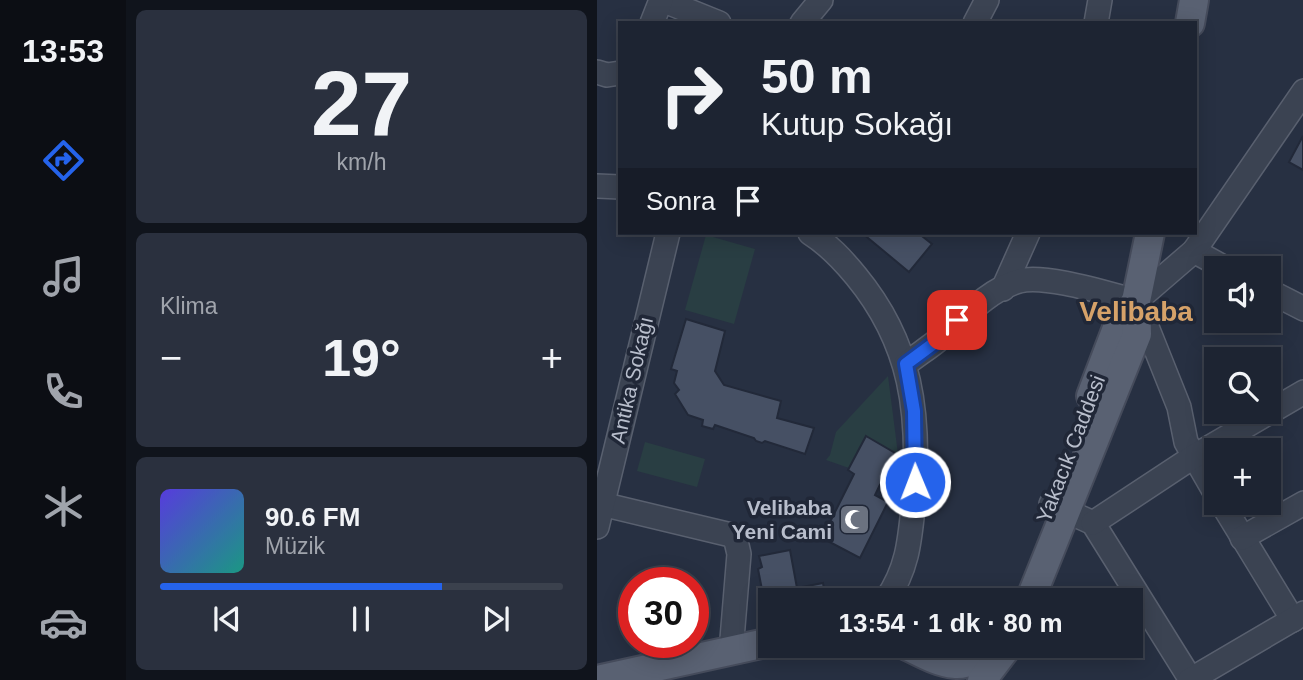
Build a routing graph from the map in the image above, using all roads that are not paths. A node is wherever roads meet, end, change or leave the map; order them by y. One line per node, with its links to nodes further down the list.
1 (661, 0): 6 (street); 7 (street)
2 (821, 0): 8 (street)
3 (987, 0): 9 (street)
4 (1100, 0): 10 (street)
5 (1194, 0): 11 (main road)
6 (653, 21)
7 (714, 21)
8 (804, 21)
9 (976, 21)
10 (1096, 21)
11 (1190, 21)
12 (597, 72): 13 (street)
13 (618, 73)
14 (1303, 91): 21 (street)
15 (597, 186): 16 (street)
16 (618, 187)
17 (667, 235): 33 (street, Antika Sokağı)
18 (1027, 235): 23 (street)
19 (1149, 235): 25 (main road, Yakacık Caddesi)
20 (824, 236): 27 (street)
21 (1194, 251): 22 (street); 25 (street)
22 (1204, 256)
23 (1003, 289): 25 (street); 27 (street)
24 (1281, 297): 26 (street)
25 (1137, 301): 29 (street); 32 (main road, Yakacık Caddesi)
26 (1303, 309)
27 (906, 364): 37 (street)
28 (1303, 392): 29 (street)
29 (1193, 457): 30 (street); 35 (street)
30 (1204, 475)
31 (1303, 503): 36 (street)
32 (1059, 507): 35 (street); 38 (main road, Yakacık Caddesi); 39 (main road, Yakacık Caddesi)
33 (599, 512): 42 (street)
34 (1229, 515): 36 (street)
35 (1093, 523): 50 (street)
36 (1242, 538): 40 (street)
37 (895, 588)
38 (1020, 588)
39 (1034, 588)
40 (1298, 616): 50 (street)
41 (758, 645): 42 (main road)
42 (731, 651): 47 (main road)
43 (917, 658): 48 (main road)
44 (933, 658): 45 (main road)
45 (973, 658)
46 (999, 658): 49 (main road)
47 (598, 679)
48 (933, 680)
49 (982, 680)
50 (1191, 680)

